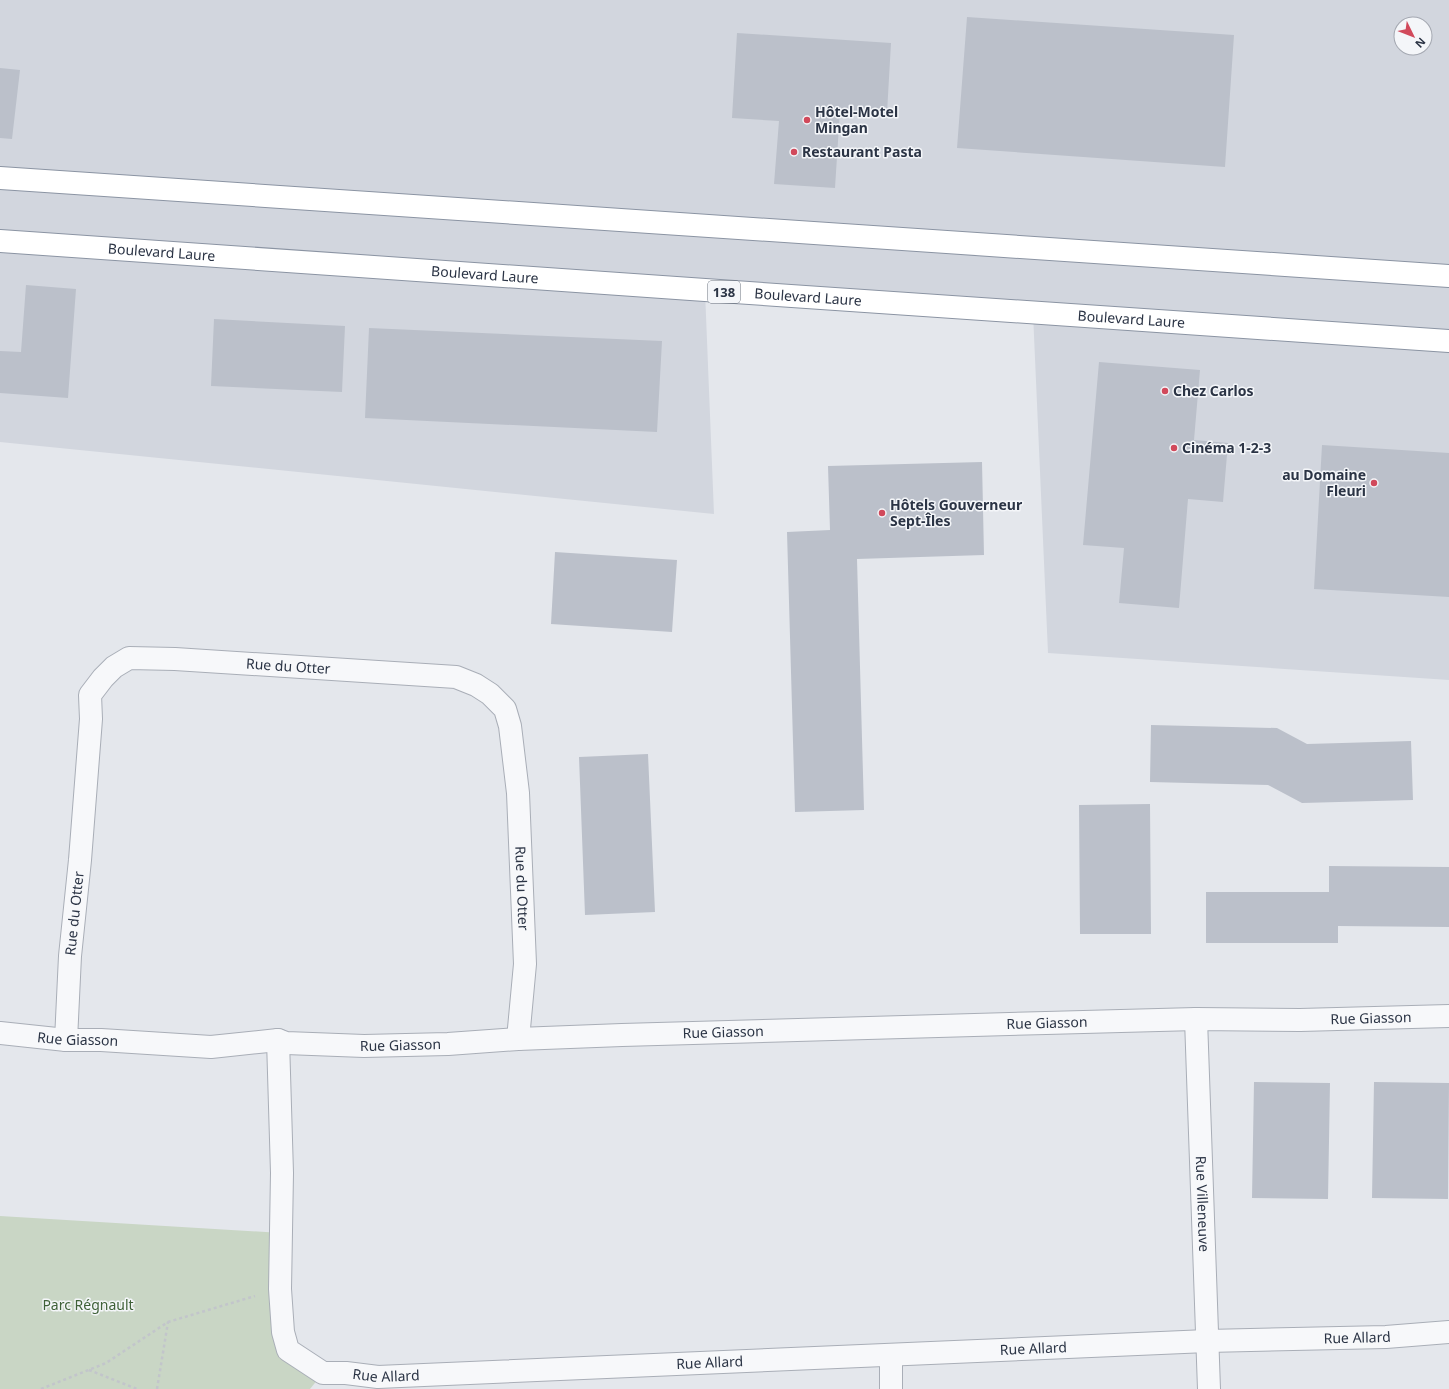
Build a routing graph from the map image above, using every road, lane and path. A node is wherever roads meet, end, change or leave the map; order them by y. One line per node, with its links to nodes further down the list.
1 (0, 178): 3 (highway)
2 (0, 241): 4 (highway, Boulevard Laure / 138)
3 (1449, 276)
4 (1449, 340)
5 (1449, 1016): 6 (street, Rue Giasson)
6 (1196, 1019): 8 (street, Rue Giasson); 14 (street, Rue Villeneuve)
7 (0, 1033): 9 (street, Rue Giasson)
8 (518, 1039): 9 (street, Rue du Otter); 10 (street, Rue Giasson)
9 (66, 1040): 10 (street, Rue Giasson)
10 (278, 1040): 11 (street, Rue Allard)
11 (280, 1289): 12 (path); 17 (street, Rue Allard)
12 (168, 1322): 16 (path); 20 (path)
13 (1449, 1332): 14 (street, Rue Allard)
14 (1207, 1341): 15 (street, Rue Allard); 22 (street, Rue Villeneuve)
15 (891, 1355): 17 (street, Rue Allard); 21 (street)
16 (89, 1370): 18 (path); 19 (path)
17 (555, 1380)
18 (41, 1389)
19 (137, 1389)
20 (157, 1389)
21 (891, 1389)
22 (1209, 1389)

